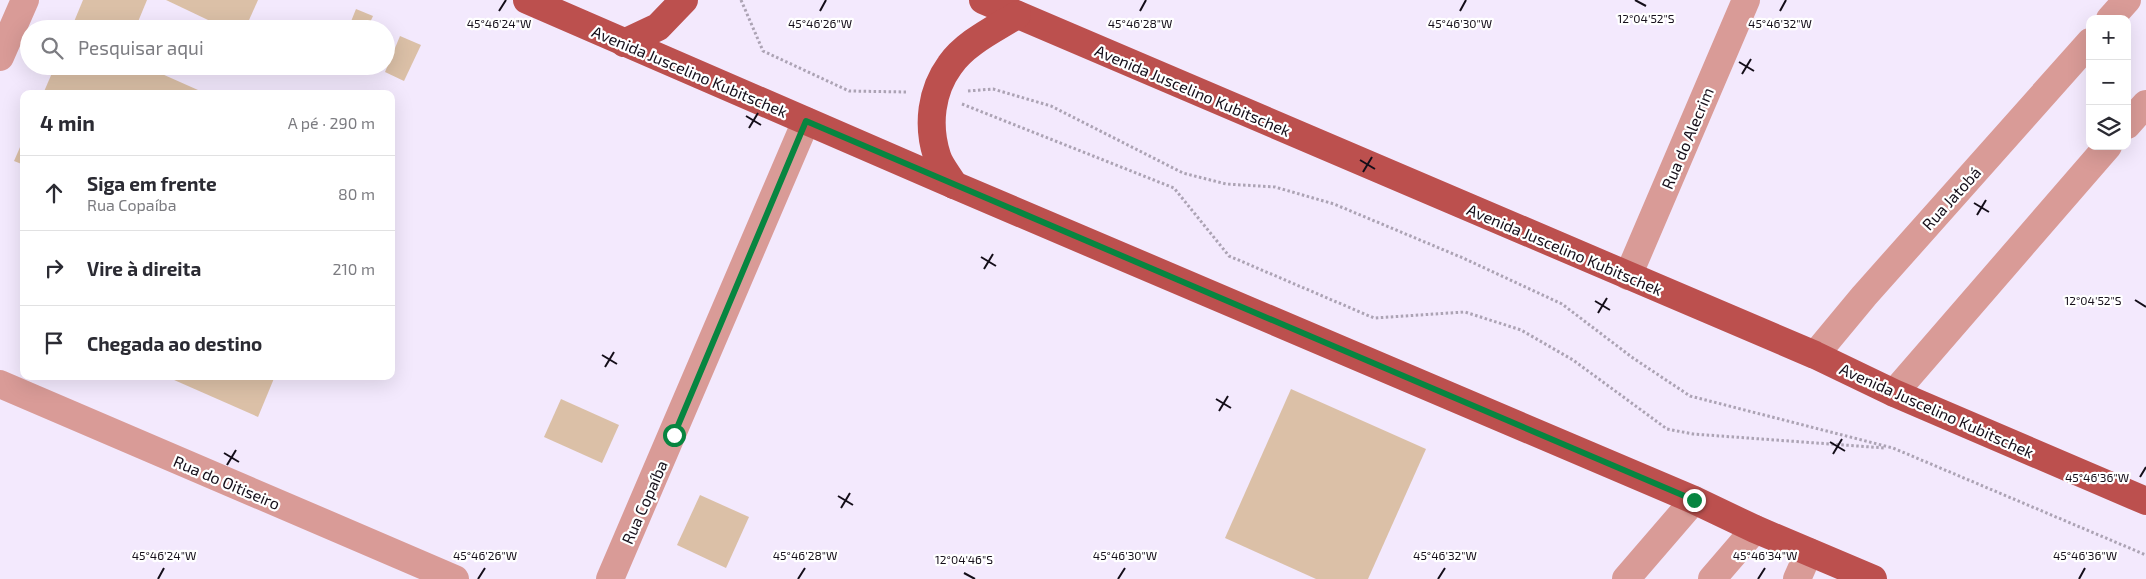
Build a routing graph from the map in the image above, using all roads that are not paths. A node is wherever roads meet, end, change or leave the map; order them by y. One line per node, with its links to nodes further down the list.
1 (25, 0): 11 (street)
2 (526, 0): 9 (main road, Avenida Juscelino Kubitschek)
3 (684, 0): 9 (main road)
4 (983, 0): 7 (main road, Avenida Juscelino Kubitschek)
5 (1746, 0): 17 (street, Rua do Alecrim)
6 (2127, 0): 8 (street)
7 (1017, 15): 16 (main road); 17 (main road, Avenida Juscelino Kubitschek)
8 (2114, 15)
9 (624, 43): 13 (main road, Avenida Juscelino Kubitschek)
10 (2086, 46): 18 (street, Rua Jatobá)
11 (0, 57)
12 (2146, 104): 14 (street)
13 (806, 121): 16 (main road, Avenida Juscelino Kubitschek); 26 (street, Rua Copaíba)
14 (2131, 121)
15 (2105, 150): 20 (street)
16 (954, 185): 21 (main road, Avenida Juscelino Kubitschek)
17 (1628, 276): 18 (main road, Avenida Juscelino Kubitschek)
18 (1815, 355): 20 (main road, Avenida Juscelino Kubitschek)
19 (0, 384): 25 (street, Rua do Oitiseiro)
20 (1894, 393): 22 (main road, Avenida Juscelino Kubitschek)
21 (1694, 500): 23 (main road, Avenida Juscelino Kubitschek); 27 (street)
22 (2146, 501)
23 (1755, 529): 24 (main road, Avenida Juscelino Kubitschek); 28 (street)
24 (1809, 552): 29 (street); 30 (main road, Avenida Juscelino Kubitschek)
25 (455, 579)
26 (610, 579)
27 (1626, 579)
28 (1712, 579)
29 (1797, 579)
30 (1873, 579)

